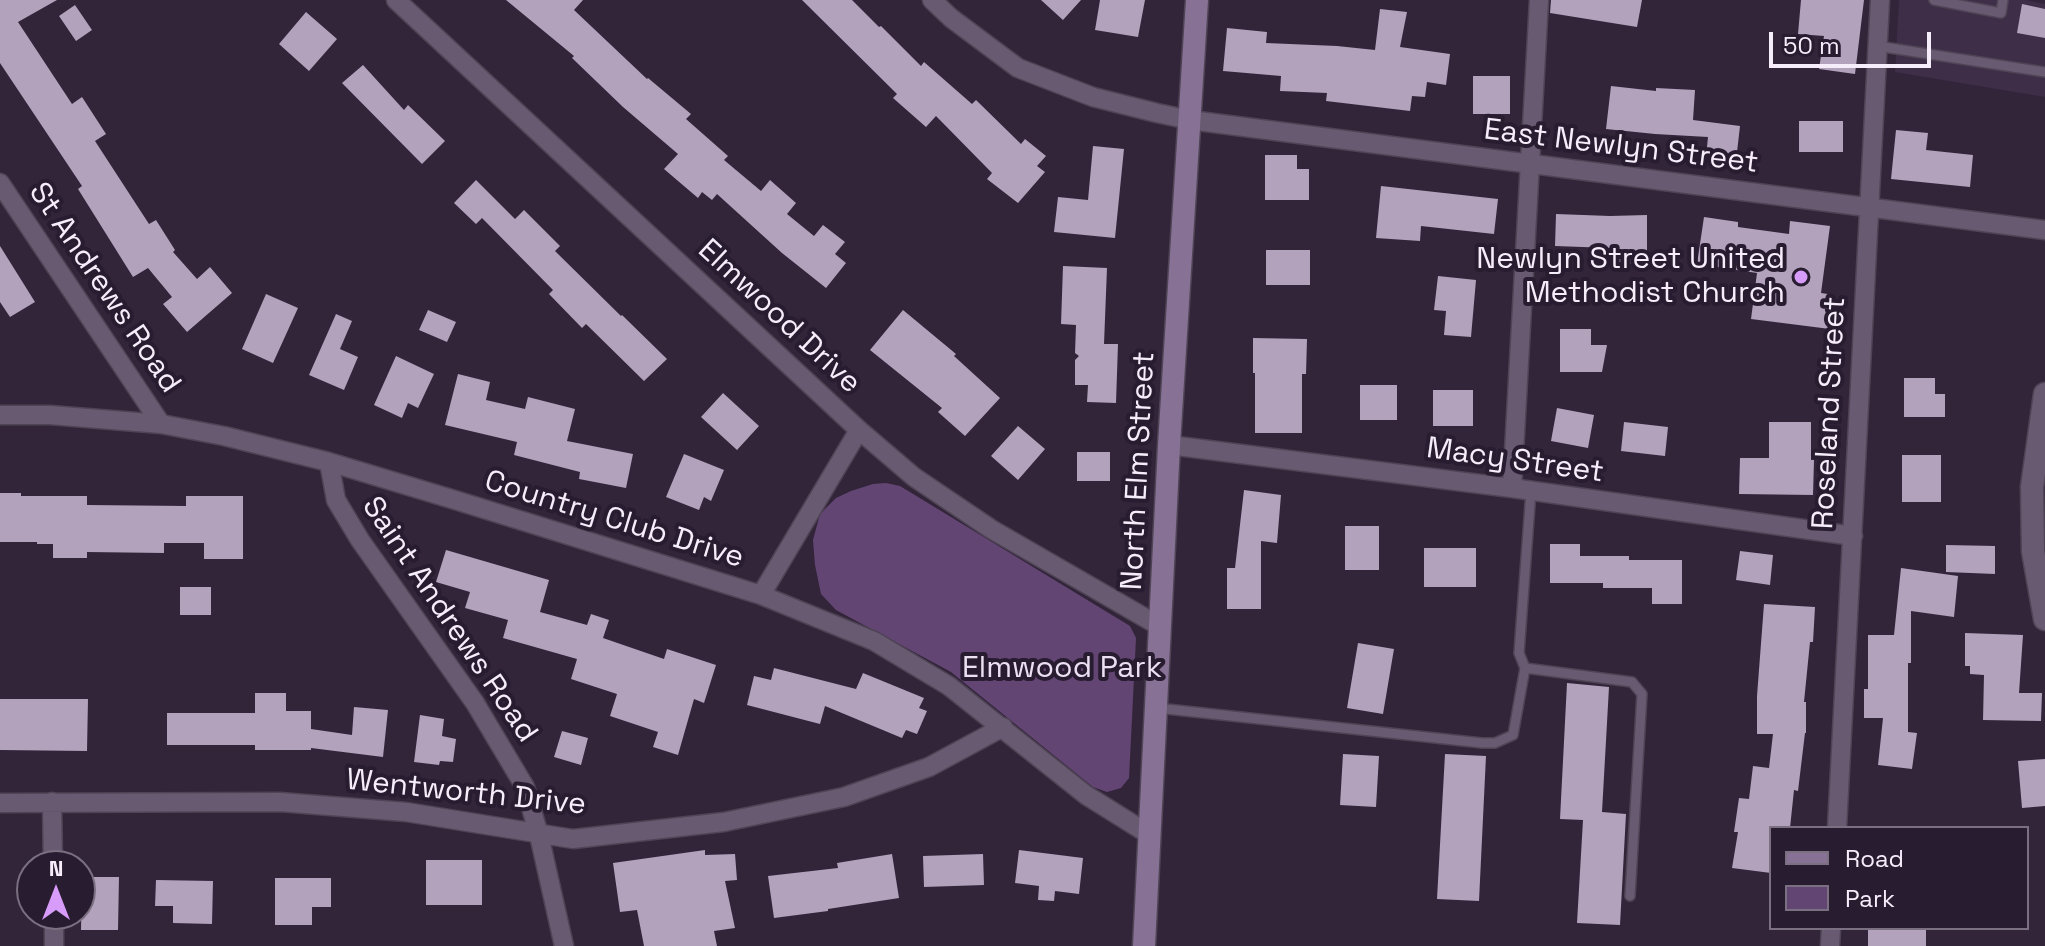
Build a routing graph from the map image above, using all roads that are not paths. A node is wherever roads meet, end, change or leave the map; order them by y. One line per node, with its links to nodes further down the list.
1 (396, 0): 19 (street, Elmwood Drive)
2 (932, 0): 11 (street, East Newlyn Street)
3 (1197, 0): 11 (main road, North Elm Street)
4 (1539, 0): 12 (street)
5 (1880, 0): 9 (street, Roseland Street)
6 (1934, 0): 8 (lane)
7 (2003, 0): 8 (lane)
8 (1948, 1)
9 (1877, 46): 10 (lane); 14 (street, Roseland Street)
10 (2045, 72)
11 (1190, 120): 12 (street, East Newlyn Street); 20 (main road, North Elm Street)
12 (1528, 164): 14 (street, East Newlyn Street); 22 (street)
13 (0, 183): 18 (street, St Andrews Road)
14 (1868, 206): 15 (street, East Newlyn Street); 24 (street, Roseland Street)
15 (2045, 230)
16 (2045, 394): 26 (street)
17 (0, 415): 18 (street, Country Club Drive)
18 (161, 424): 21 (street, Country Club Drive)
19 (859, 430): 25 (street); 27 (street, Elmwood Drive)
20 (1169, 445): 22 (street, Macy Street); 27 (main road, North Elm Street)
21 (329, 462): 25 (street, Country Club Drive); 34 (street, Saint Andrews Road)
22 (1512, 488): 23 (street, Macy Street)
23 (1531, 491): 24 (street, Macy Street); 28 (lane)
24 (1853, 536): 33 (street, Roseland Street)
25 (761, 595): 30 (street, Country Club Drive)
26 (2045, 619)
27 (1161, 627): 29 (main road, North Elm Street)
28 (1525, 668): 29 (lane); 37 (lane)
29 (1157, 708): 35 (main road, North Elm Street)
30 (1003, 727): 34 (street, Wentworth Drive); 35 (street, Country Club Drive)
31 (52, 802): 32 (street, Wentworth Drive); 34 (street, Wentworth Drive); 36 (street)
32 (0, 803)
33 (1837, 826)
34 (539, 835): 38 (street, Saint Andrews Road)
35 (1150, 835): 39 (main road, North Elm Street)
36 (53, 850)
37 (1630, 896)
38 (564, 946)
39 (1144, 946)

